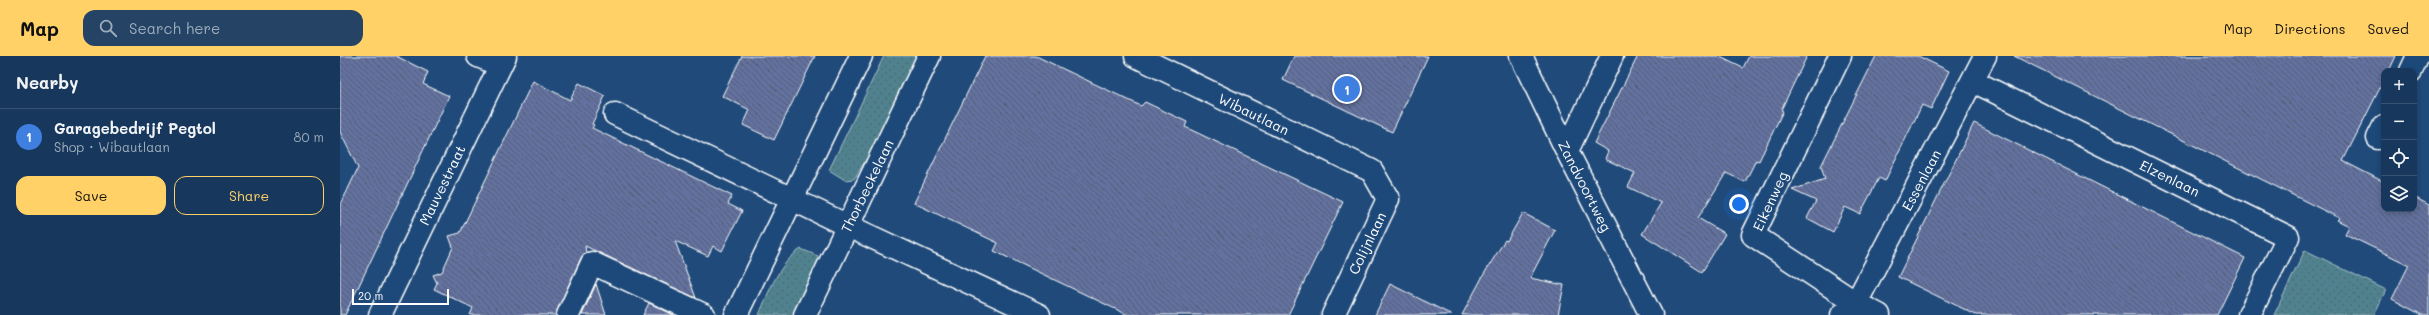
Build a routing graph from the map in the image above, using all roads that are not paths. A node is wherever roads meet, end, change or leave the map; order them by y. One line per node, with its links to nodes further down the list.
1 (478, 56): 10 (street)
2 (861, 56): 16 (street)
3 (930, 56): 17 (street, Thorbeckelaan)
4 (1136, 56): 15 (street, Wibautlaan)
5 (1521, 56): 14 (street, Zandvoortweg)
6 (1612, 56): 14 (street)
7 (1840, 56): 18 (street, Eikenweg)
8 (1985, 56): 12 (street, Essenlaan)
9 (2418, 56): 11 (street)
10 (502, 61): 19 (street, Mauvestraat)
11 (2412, 68)
12 (1973, 81): 18 (street, Essenlaan); 28 (street, Elzenlaan)
13 (615, 114): 16 (street)
14 (1567, 151): 26 (street, Zandvoortweg)
15 (1372, 171): 25 (street, Colijnlaan)
16 (792, 198): 17 (street); 22 (street)
17 (848, 226): 23 (street, Thorbeckelaan); 24 (street)
18 (1849, 309): 27 (street)
19 (380, 315)
20 (568, 315): 21 (street)
21 (704, 315)
22 (736, 315)
23 (805, 315)
24 (1039, 315)
25 (1333, 315)
26 (1651, 315)
27 (1880, 315)
28 (2249, 315)

